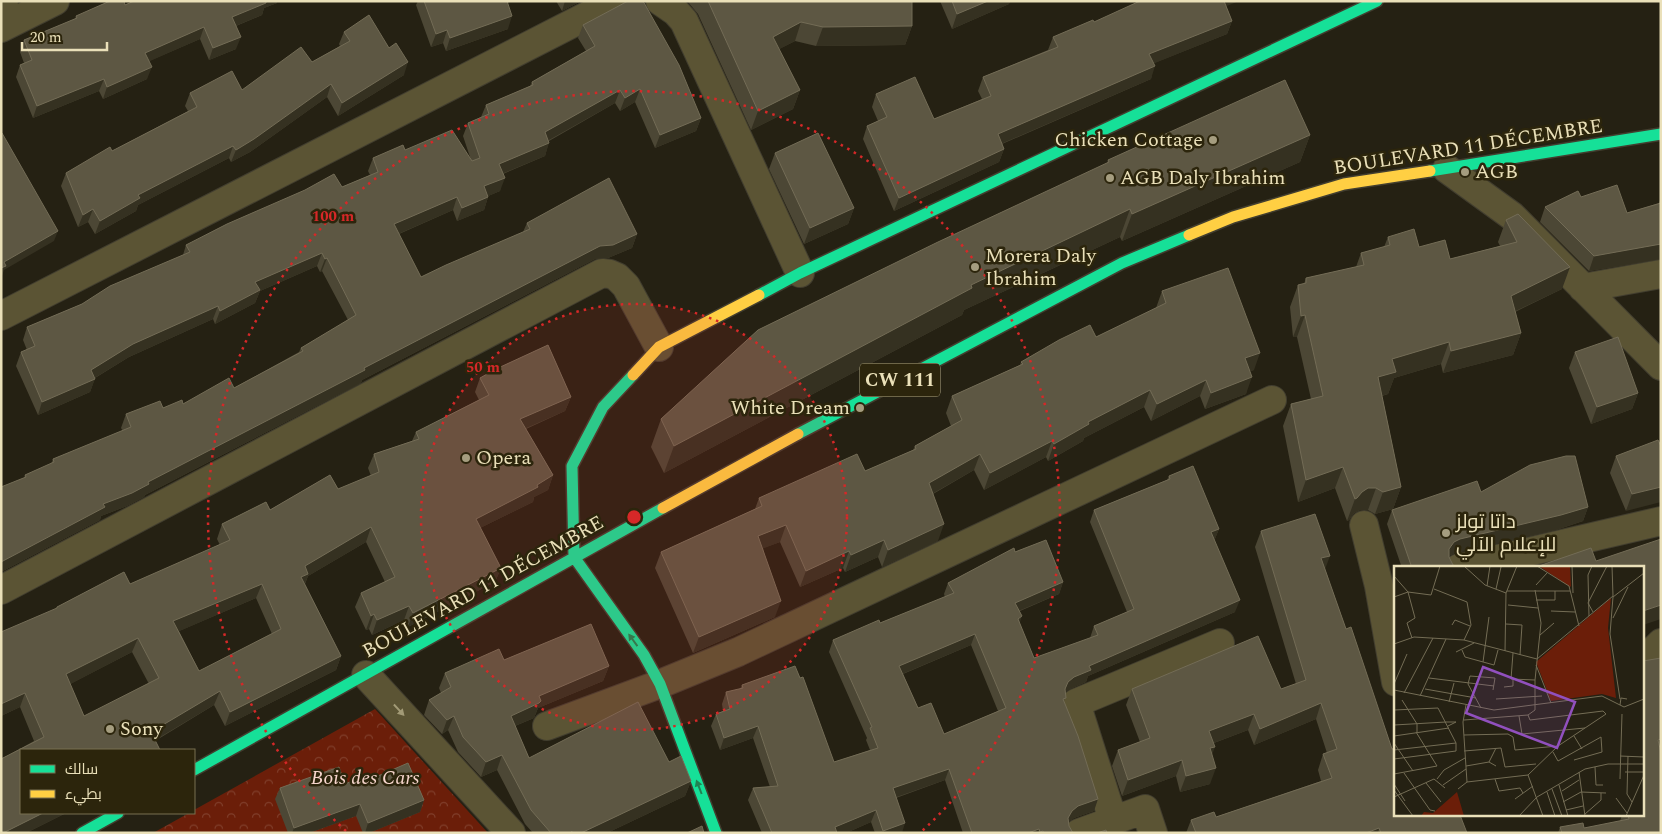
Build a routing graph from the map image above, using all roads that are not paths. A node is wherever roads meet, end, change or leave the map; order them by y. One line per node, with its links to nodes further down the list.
1 (4, 1): 6 (street)
2 (55, 1): 7 (street)
3 (616, 1): 13 (street)
4 (660, 1): 10 (street)
5 (1377, 1): 10 (main road)
6 (1, 8)
7 (1, 28)
8 (1661, 134): 9 (main road, BOULEVARD 11 DÉCEMBRE / CW 111)
9 (1447, 170): 12 (street); 19 (main road, BOULEVARD 11 DÉCEMBRE / CW 111)
10 (800, 273): 14 (main road)
11 (1661, 274): 12 (street)
12 (1583, 288): 15 (street)
13 (1, 316)
14 (659, 348): 19 (main road); 22 (street)
15 (1661, 366)
16 (1272, 400): 28 (street)
17 (1661, 521): 20 (street)
18 (1364, 526): 21 (street)
19 (574, 557): 27 (main road, BOULEVARD 11 DÉCEMBRE / CW 111); 28 (main road, one-way to 19)
20 (1468, 566)
21 (1387, 584): 25 (street)
22 (1, 590)
23 (1220, 642): 32 (street)
24 (1661, 643): 26 (street)
25 (1394, 660)
26 (1644, 660)
27 (366, 674): 30 (main road, BOULEVARD 11 DÉCEMBRE / CW 111); 34 (street, one-way to 34)
28 (660, 684): 29 (street); 35 (main road, one-way to 28)
29 (547, 726)
30 (195, 769)
31 (116, 814): 33 (main road)
32 (1113, 820): 36 (street); 37 (street)
33 (82, 833)
34 (511, 833)
35 (716, 833)
36 (1079, 833)
37 (1153, 833)

